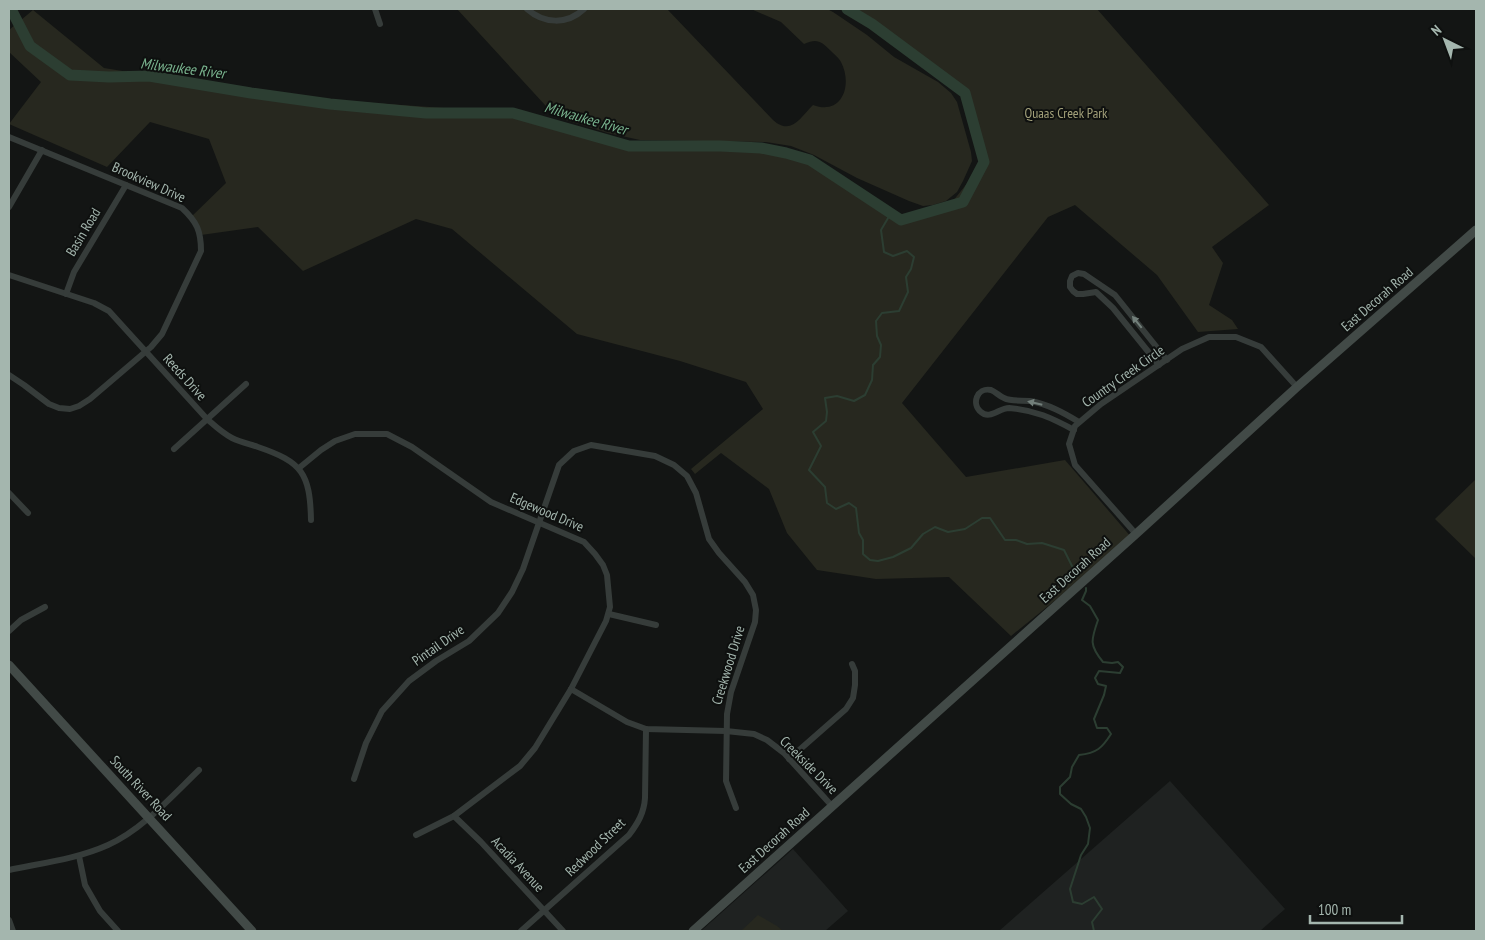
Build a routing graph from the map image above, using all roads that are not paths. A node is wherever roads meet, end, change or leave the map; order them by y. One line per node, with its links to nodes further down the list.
1 (375, 9): 4 (street)
2 (527, 9): 3 (street)
3 (584, 9)
4 (380, 24)
5 (9, 137): 6 (street, Brookview Drive)
6 (42, 150): 7 (street, Brookview Drive); 8 (street)
7 (126, 185): 11 (street, Basin Road); 12 (street, Brookview Drive)
8 (9, 206)
9 (1476, 230): 17 (street, East Decorah Road)
10 (9, 275): 11 (street, Reeds Drive)
11 (66, 294): 12 (street, Reeds Drive)
12 (145, 352): 15 (street, Brookview Drive); 18 (street, Reeds Drive)
13 (1167, 360): 14 (street, Country Creek Circle); 14 (street, one-way to 14); 17 (street, Country Creek Circle)
14 (1160, 365): 19 (street, Country Creek Circle)
15 (9, 375)
16 (246, 384): 18 (street)
17 (1298, 387): 28 (street, East Decorah Road)
18 (207, 419): 21 (street); 23 (street, Reeds Drive)
19 (1080, 422): 20 (street, Country Creek Circle); 20 (street, one-way to 20)
20 (1074, 430): 28 (street)
21 (174, 449)
22 (574, 451): 27 (street, Pintail Drive); 37 (street, Creekwood Drive)
23 (299, 468): 26 (street); 27 (street, Edgewood Drive)
24 (9, 493): 25 (street)
25 (28, 513)
26 (311, 520)
27 (539, 522): 30 (street, Edgewood Drive); 40 (street, Pintail Drive)
28 (1136, 534): 41 (street, East Decorah Road)
29 (44, 607): 32 (street)
30 (609, 614): 31 (street); 35 (street, Edgewood Drive)
31 (656, 625)
32 (9, 631)
33 (852, 664): 38 (street)
34 (9, 665): 44 (street, South River Road)
35 (570, 689): 36 (street, Creekside Drive); 43 (street, Edgewood Drive)
36 (646, 729): 37 (street, Creekside Drive); 48 (street, Redwood Street)
37 (726, 731): 38 (street, Creekside Drive); 42 (street, Creekwood Drive)
38 (789, 759): 41 (street, Creekside Drive)
39 (200, 770): 44 (street)
40 (354, 779)
41 (832, 806): 55 (street, East Decorah Road)
42 (736, 808)
43 (454, 816): 45 (street, Edgewood Drive); 48 (street, Acadia Avenue)
44 (149, 817): 46 (street); 52 (street, South River Road)
45 (416, 835)
46 (79, 856): 47 (street); 51 (street)
47 (9, 870)
48 (545, 911): 53 (street, Redwood Street); 54 (street, Acadia Avenue)
49 (9, 920): 50 (street)
50 (12, 931)
51 (118, 931)
52 (252, 931)
53 (521, 931)
54 (563, 931)
55 (693, 931)

